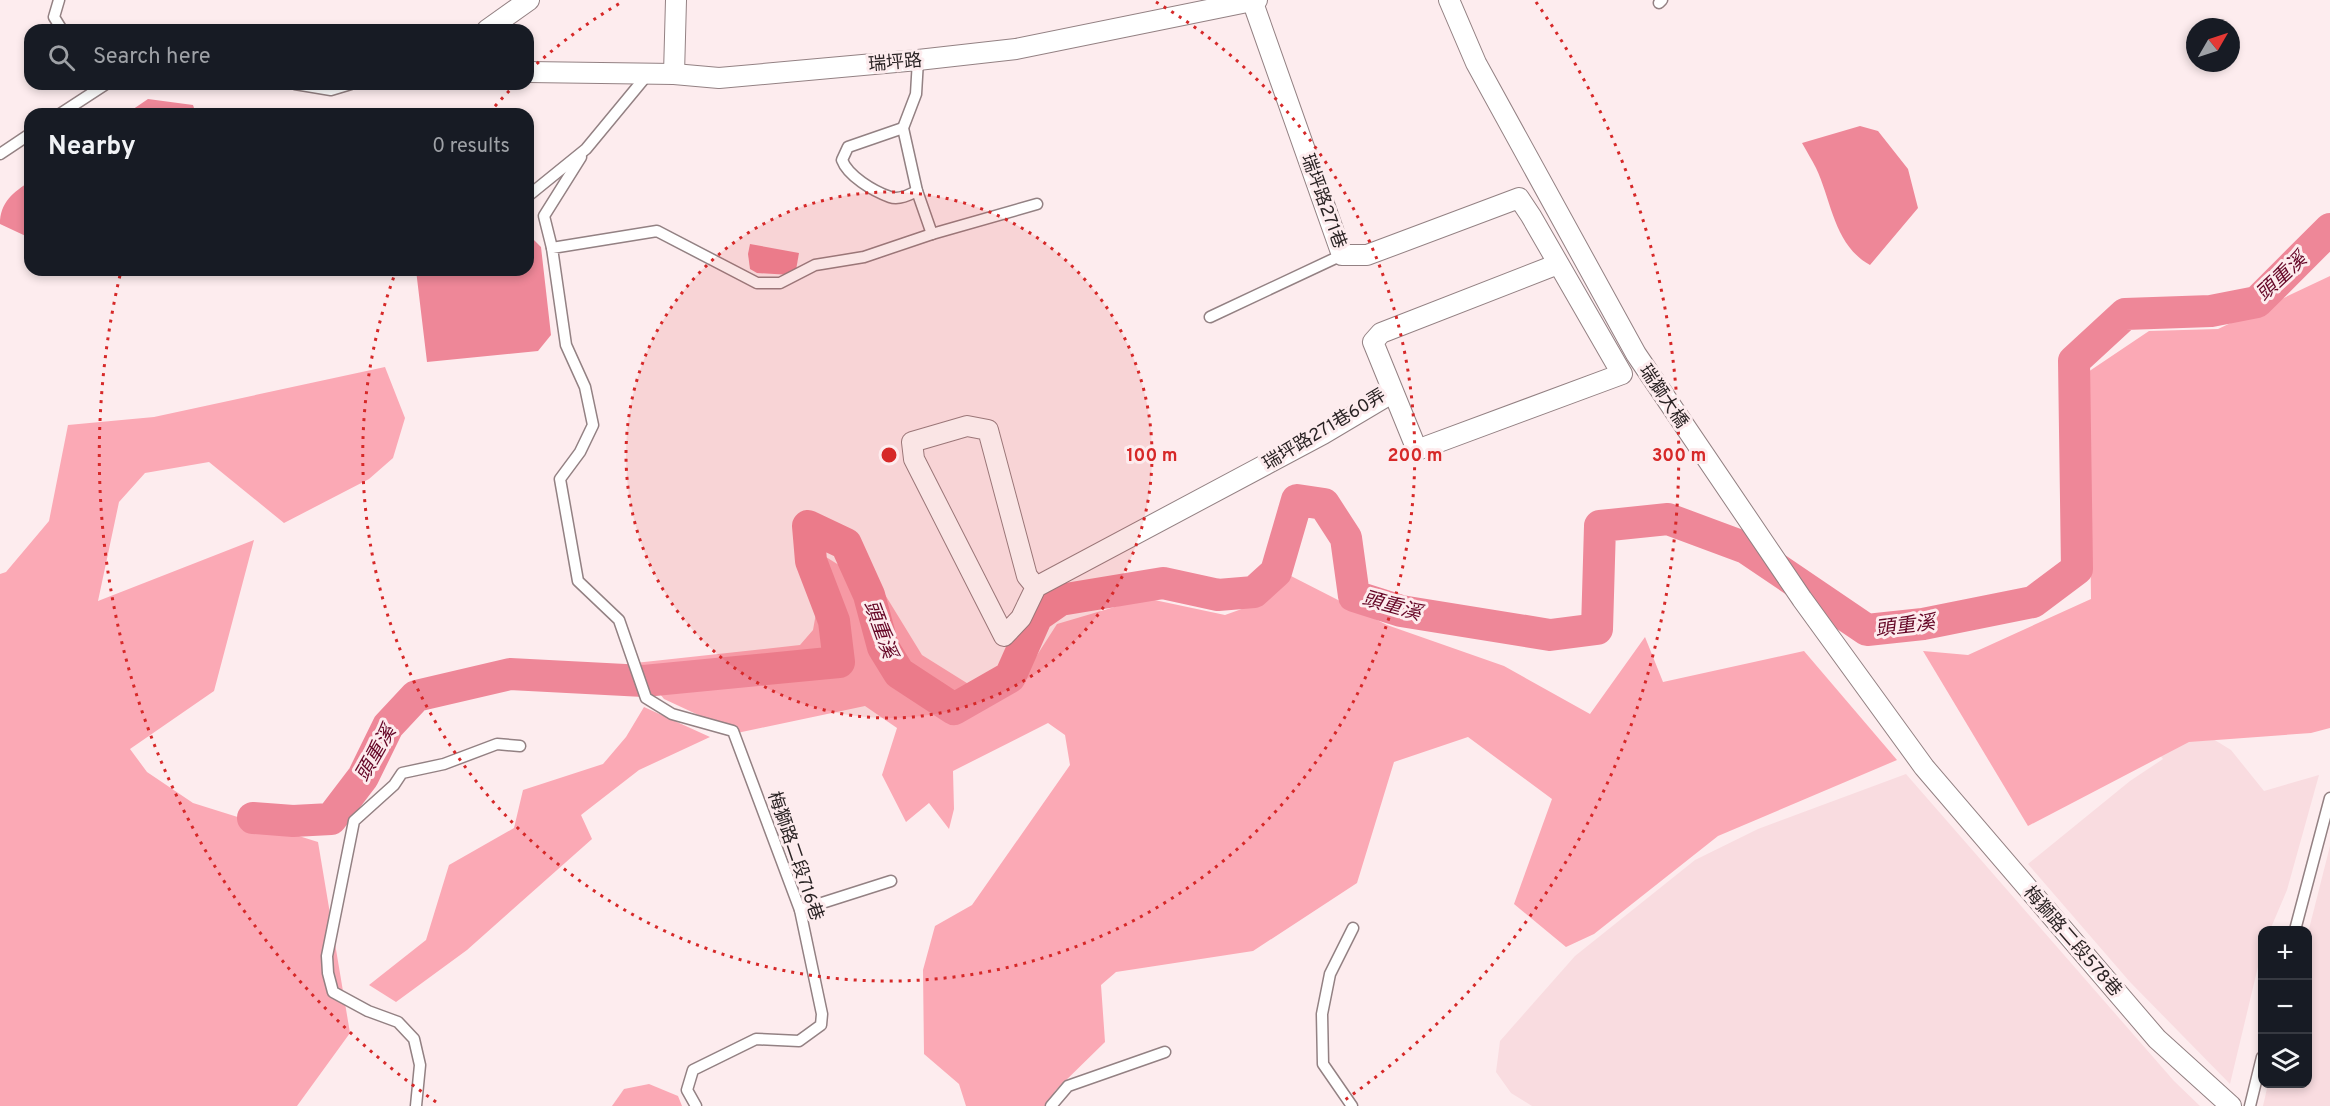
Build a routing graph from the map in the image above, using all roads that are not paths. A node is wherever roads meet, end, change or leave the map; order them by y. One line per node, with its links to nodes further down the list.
1 (59, 0): 6 (lane)
2 (529, 0): 7 (street)
3 (676, 0): 11 (street)
4 (1254, 0): 8 (street, 瑞坪路); 23 (street, 瑞坪路271巷)
5 (1449, 0): 29 (street, 瑞獅大橋)
6 (58, 24)
7 (495, 24)
8 (918, 60): 11 (street, 瑞坪路); 14 (lane)
9 (534, 72): 10 (street, 瑞坪路)
10 (648, 74): 11 (street, 瑞坪路); 16 (lane)
11 (674, 74)
12 (93, 90): 13 (lane)
13 (68, 108)
14 (903, 128): 19 (lane); 19 (lane)
15 (24, 138): 17 (lane)
16 (586, 149): 18 (lane); 22 (lane, 梅獅路二段716巷)
17 (0, 154)
18 (534, 191)
19 (917, 191): 21 (lane)
20 (1037, 204): 21 (lane)
21 (932, 234): 22 (lane)
22 (552, 248): 32 (lane, 梅獅路二段716巷)
23 (1342, 255): 24 (street, 瑞坪路271巷); 25 (lane)
24 (1558, 264): 26 (street, 瑞坪路271巷60弄); 26 (street)
25 (1210, 317)
26 (1392, 393): 27 (street, 瑞坪路271巷60弄)
27 (1036, 587): 27 (street)
28 (520, 746): 37 (lane)
29 (1924, 767): 41 (street, 梅獅路二段578巷)
30 (2330, 798): 33 (lane)
31 (891, 881): 32 (lane)
32 (800, 910): 38 (lane, 梅獅路二段716巷)
33 (2296, 926)
34 (1353, 928): 40 (lane)
35 (1165, 1052): 39 (lane)
36 (2258, 1073): 42 (lane)
37 (416, 1106)
38 (696, 1106)
39 (1051, 1106)
40 (1352, 1106)
41 (2231, 1106)
42 (2250, 1106)

